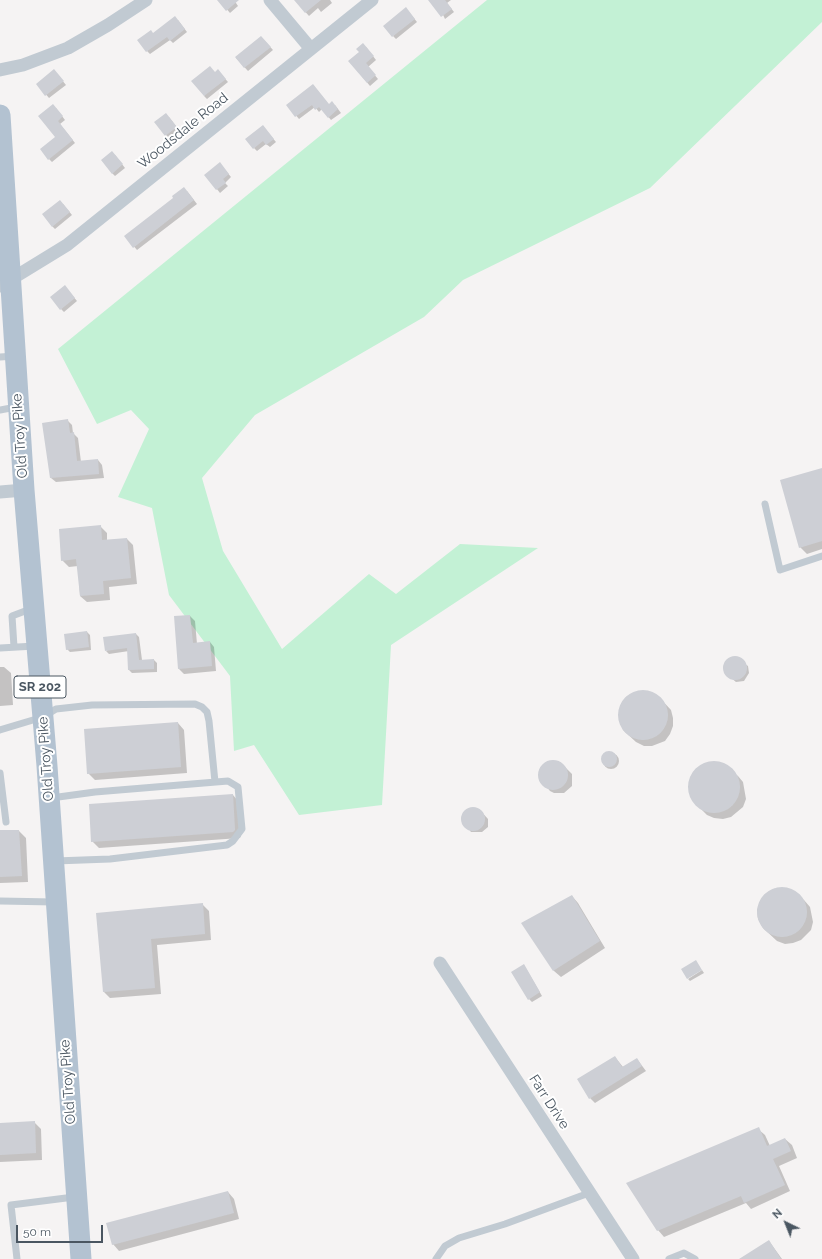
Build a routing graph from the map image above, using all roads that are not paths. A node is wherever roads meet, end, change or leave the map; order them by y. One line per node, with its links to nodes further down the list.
1 (146, 0): 5 (street)
2 (270, 0): 4 (street)
3 (372, 0): 4 (street, Woodsdale Road)
4 (311, 48): 7 (street, Woodsdale Road)
5 (0, 70)
6 (0, 115): 7 (main road, Old Troy Pike / SR 202)
7 (5, 283): 8 (main road, Old Troy Pike / SR 202)
8 (7, 356): 9 (main road, Old Troy Pike / SR 202)
9 (9, 408): 10 (main road, Old Troy Pike / SR 202)
10 (24, 490): 11 (street); 14 (main road, Old Troy Pike / SR 202)
11 (0, 492)
12 (765, 504): 13 (lane)
13 (822, 556)
14 (34, 607): 15 (main road, Old Troy Pike / SR 202); 16 (lane)
15 (37, 646): 16 (lane); 18 (main road, Old Troy Pike / SR 202)
16 (14, 647): 17 (lane)
17 (0, 648)
18 (43, 717): 19 (lane); 21 (lane); 22 (main road, Old Troy Pike / SR 202)
19 (0, 730)
20 (0, 773): 23 (lane)
21 (215, 782): 22 (lane); 24 (lane)
22 (49, 798): 24 (main road, Old Troy Pike / SR 202)
23 (6, 822)
24 (54, 861): 26 (main road, Old Troy Pike / SR 202)
25 (0, 901): 26 (lane)
26 (56, 902): 29 (main road, Old Troy Pike / SR 202)
27 (440, 963): 28 (street, Farr Drive)
28 (590, 1193): 32 (lane); 33 (street, Farr Drive)
29 (76, 1196): 30 (lane); 31 (main road, Old Troy Pike / SR 202)
30 (18, 1259)
31 (81, 1259)
32 (436, 1259)
33 (633, 1259)
34 (669, 1259): 35 (lane)
35 (694, 1259)

